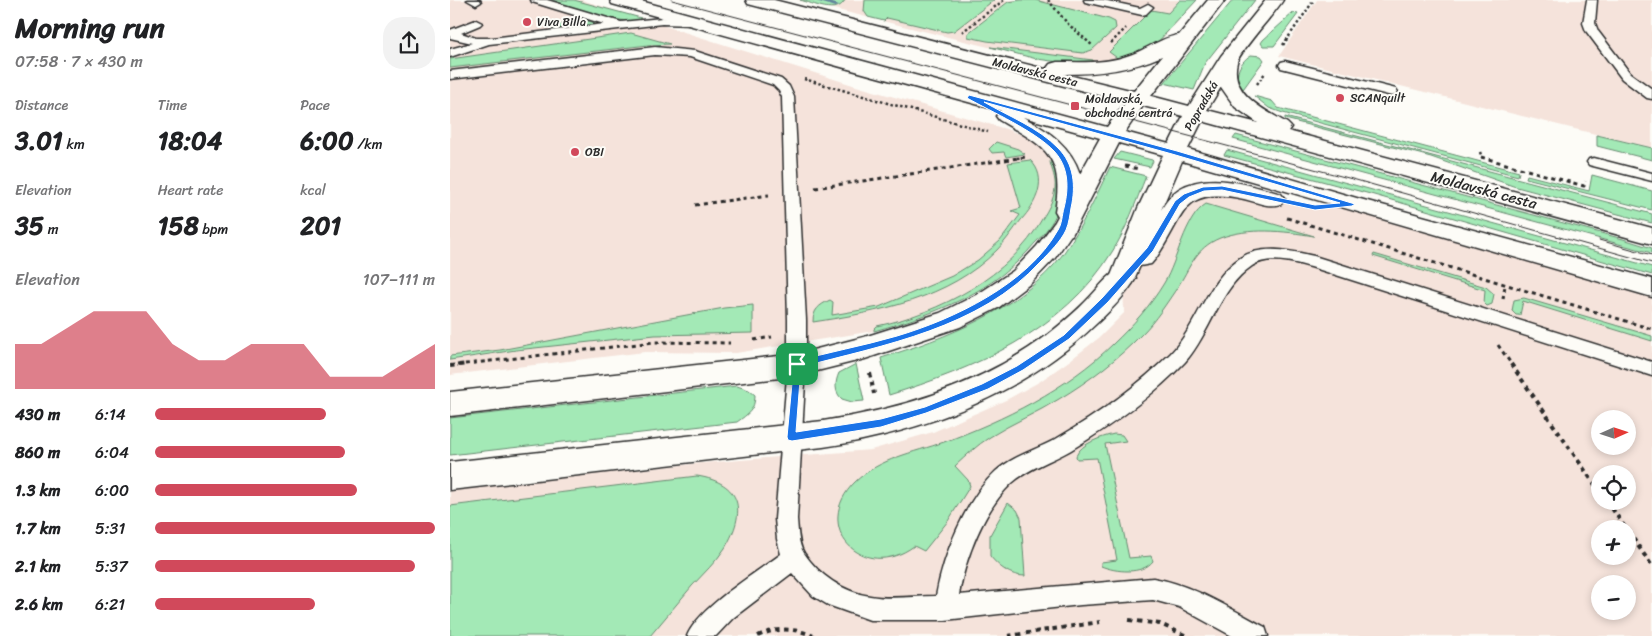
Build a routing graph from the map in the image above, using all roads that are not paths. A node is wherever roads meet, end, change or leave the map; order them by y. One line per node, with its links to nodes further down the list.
1 (536, 0): 11 (lane)
2 (618, 0): 9 (street)
3 (754, 0): 16 (street, Moldavská cesta)
4 (1089, 0): 8 (lane)
5 (1217, 0): 12 (street)
6 (1275, 0): 15 (street, Popradská)
7 (1592, 0): 20 (lane)
8 (1148, 7)
9 (692, 22): 11 (lane); 21 (street)
10 (476, 23): 13 (lane)
11 (622, 26): 13 (lane)
12 (1188, 34): 16 (street); 22 (street)
13 (492, 41): 14 (lane)
14 (450, 53)
15 (1228, 60): 23 (street, Popradská); 25 (street, Moldavská cesta)
16 (1013, 66): 22 (street, Moldavská cesta)
17 (1285, 66): 19 (lane)
18 (450, 75): 34 (lane)
19 (1392, 92)
20 (1652, 95)
21 (969, 96): 24 (street); 30 (street)
22 (1138, 99): 23 (street, Moldavská cesta); 24 (street)
23 (1196, 114): 25 (street, Moldavská cesta); 26 (street, Popradská)
24 (1112, 136): 26 (street); 30 (street)
25 (1315, 145): 31 (street, Moldavská cesta)
26 (1175, 152): 29 (street); 32 (street, Popradská)
27 (1594, 162): 28 (lane)
28 (1652, 177)
29 (1352, 204): 32 (street); 33 (street)
30 (1063, 229): 34 (street)
31 (1652, 236)
32 (1124, 278): 37 (street)
33 (1652, 288)
34 (797, 364): 36 (street); 37 (lane)
35 (1652, 369): 40 (lane)
36 (450, 404)
37 (792, 437): 38 (street); 39 (lane)
38 (450, 476)
39 (794, 558): 40 (lane); 42 (lane)
40 (945, 608): 41 (lane)
41 (1231, 629): 43 (lane)
42 (699, 636)
43 (1256, 636)

